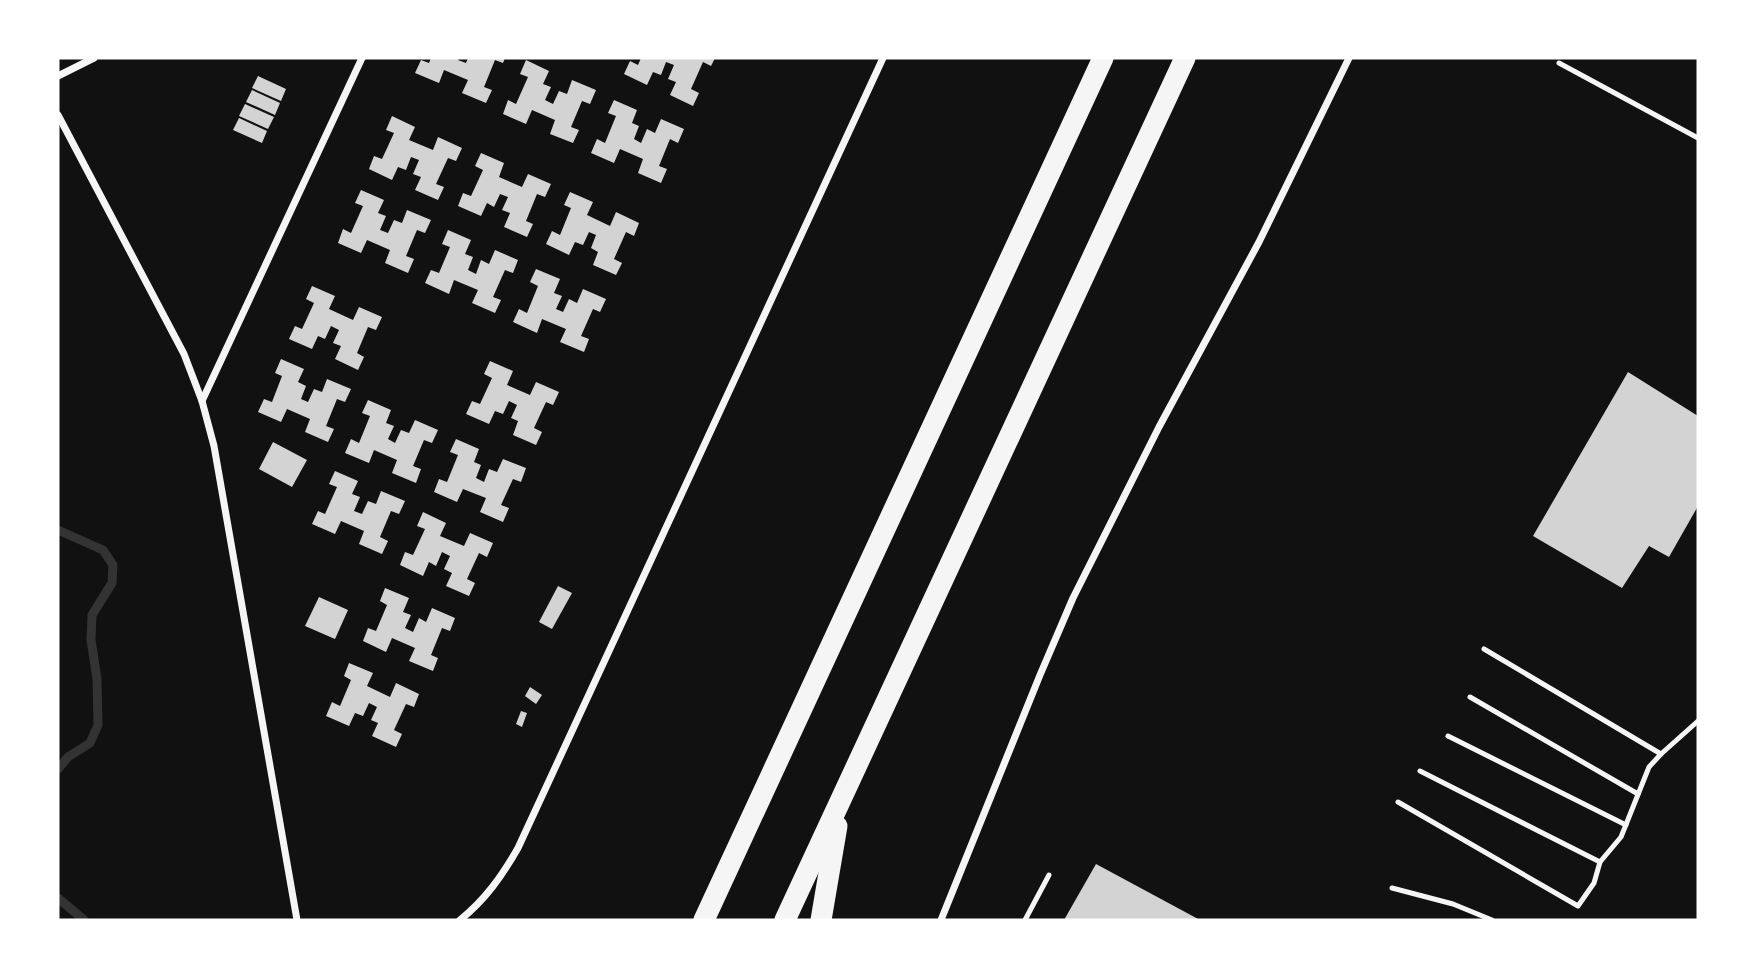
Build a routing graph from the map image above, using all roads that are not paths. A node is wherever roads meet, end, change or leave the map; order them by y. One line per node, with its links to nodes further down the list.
1 (94, 58): 8 (street)
2 (362, 58): 11 (street)
3 (883, 58): 26 (street)
4 (1104, 58): 27 (highway)
5 (1185, 58): 19 (highway)
6 (1349, 58): 30 (street)
7 (1559, 63): 10 (lane)
8 (58, 76)
9 (58, 115): 11 (street)
10 (1698, 138)
11 (202, 401): 25 (street)
12 (1484, 649): 16 (lane)
13 (1470, 696): 18 (lane)
14 (1698, 721): 16 (lane)
15 (1448, 736): 21 (lane)
16 (1661, 754): 18 (lane)
17 (1420, 771): 22 (lane)
18 (1638, 794): 21 (lane)
19 (842, 798): 28 (highway); 29 (highway)
20 (1398, 802): 22 (lane)
21 (1626, 825): 22 (lane)
22 (1600, 862)
23 (1049, 875): 31 (lane)
24 (1392, 888): 32 (lane)
25 (297, 920)
26 (460, 920)
27 (704, 920)
28 (785, 920)
29 (821, 920)
30 (941, 920)
31 (1025, 920)
32 (1492, 920)

